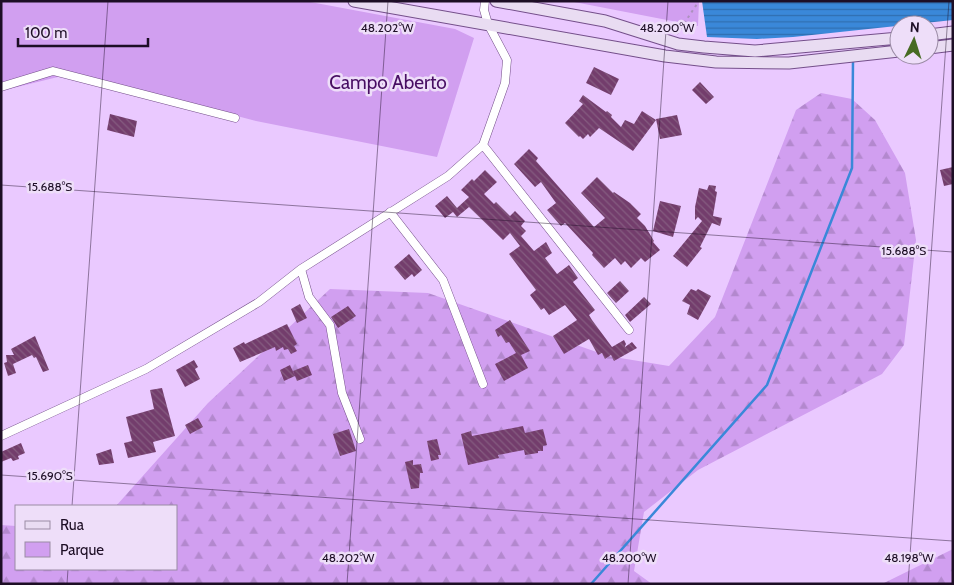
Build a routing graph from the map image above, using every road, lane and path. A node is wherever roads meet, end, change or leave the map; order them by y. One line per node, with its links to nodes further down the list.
1 (354, 1): 6 (street)
2 (485, 1): 6 (street)
3 (496, 1): 5 (street)
4 (700, 1): 9 (path)
5 (508, 2): 10 (street)
6 (488, 24): 13 (street); 16 (street)
7 (953, 32): 8 (street)
8 (939, 34)
9 (682, 37)
10 (889, 39)
11 (953, 45): 12 (street)
12 (939, 47)
13 (889, 53)
14 (1, 87): 15 (street)
15 (235, 118)
16 (483, 145): 17 (street); 19 (street)
17 (390, 212): 18 (street); 20 (street)
18 (300, 269): 21 (street); 22 (street)
19 (629, 330)
20 (483, 384)
21 (1, 436)
22 (360, 439)

